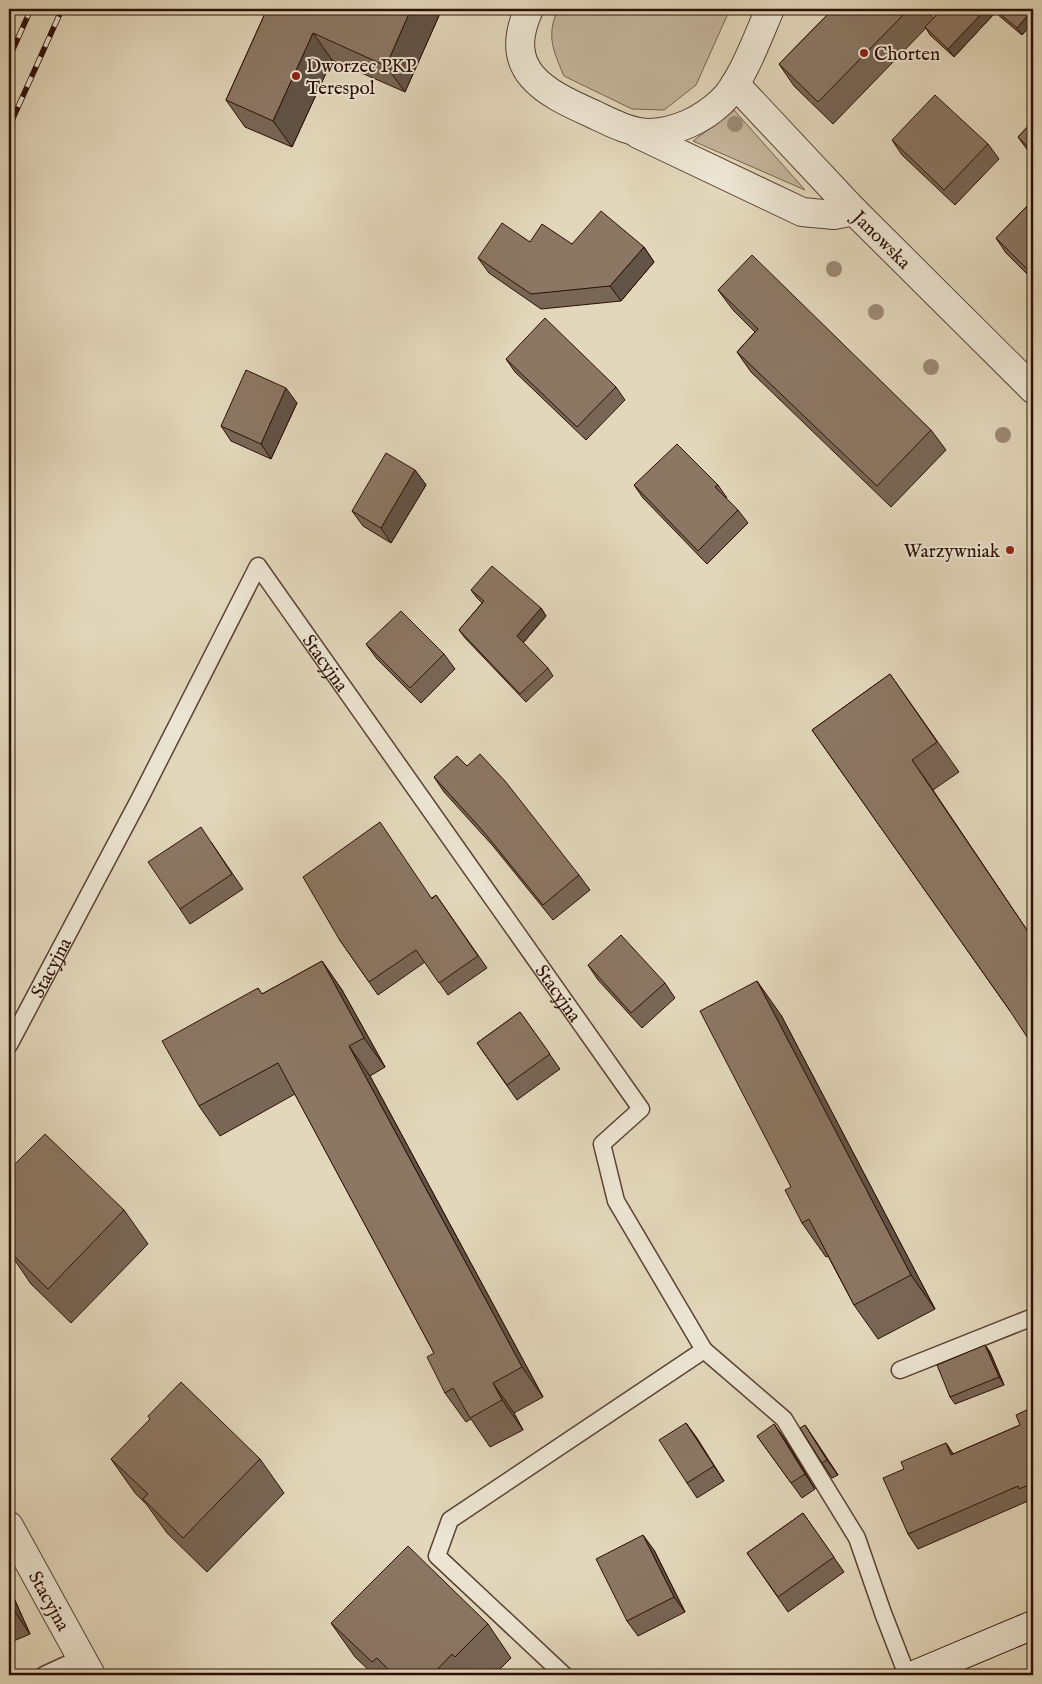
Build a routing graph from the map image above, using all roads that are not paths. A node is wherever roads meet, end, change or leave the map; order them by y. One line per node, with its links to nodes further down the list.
1 (528, 9): 4 (street)
2 (770, 9): 3 (street)
3 (735, 84): 4 (street); 5 (street, Janowska)
4 (628, 129): 5 (street)
5 (854, 211): 6 (street, Janowska)
6 (1033, 390)
7 (9, 1045): 9 (lane, Stacyjna)
8 (1033, 1317): 10 (lane)
9 (704, 1350): 15 (lane); 16 (lane)
10 (900, 1370)
11 (9, 1526): 13 (street, Stacyjna)
12 (1033, 1625): 17 (street)
13 (86, 1667): 14 (lane)
14 (44, 1675)
15 (564, 1675)
16 (907, 1675)
17 (914, 1675)

